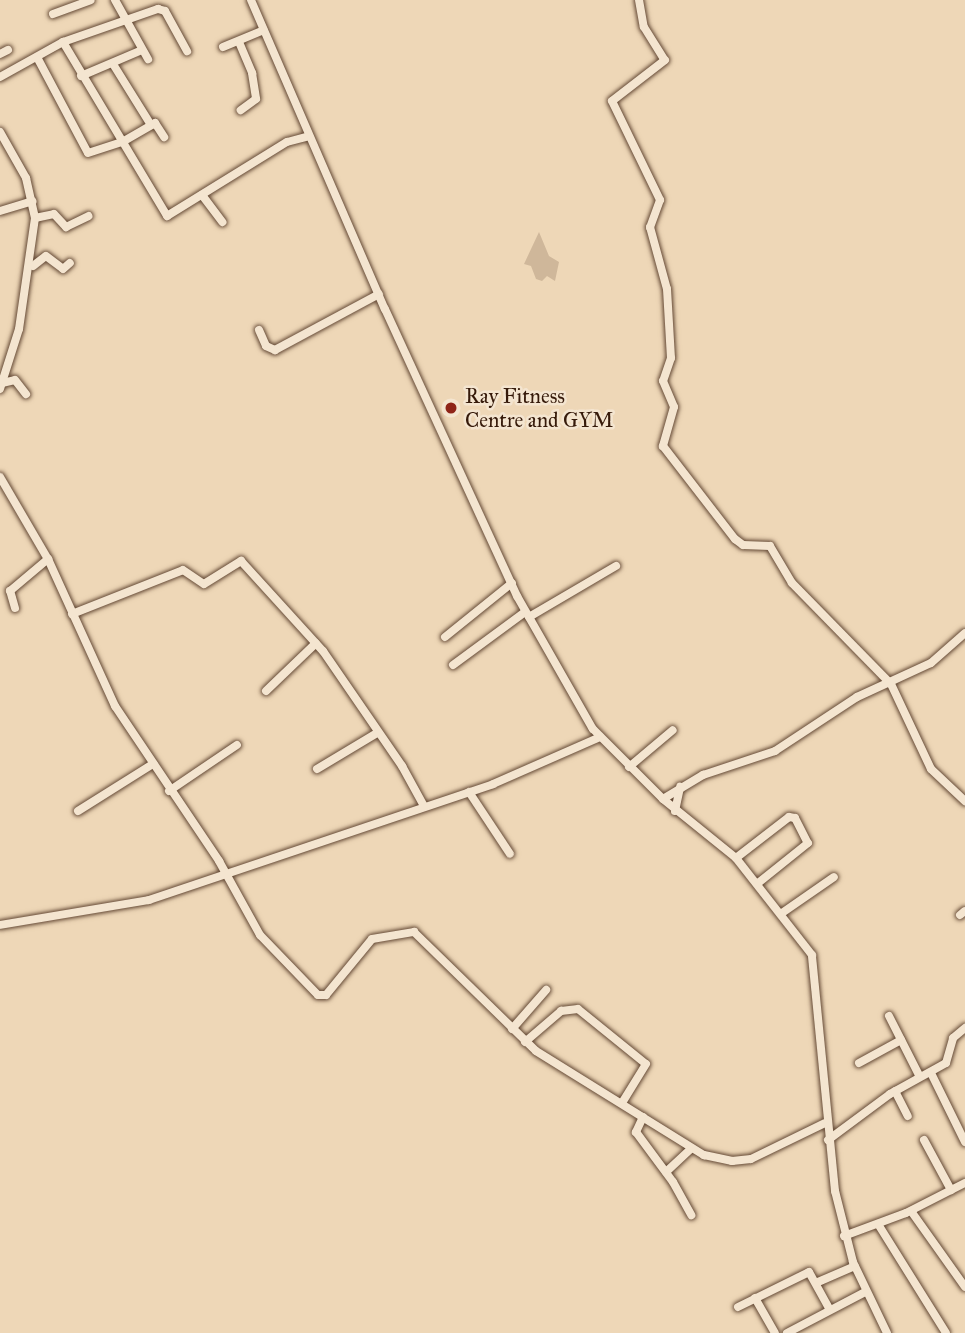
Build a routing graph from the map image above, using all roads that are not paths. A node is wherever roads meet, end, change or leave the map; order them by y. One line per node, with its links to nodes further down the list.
1 (91, 0): 5 (street)
2 (115, 0): 6 (street)
3 (251, 0): 7 (street)
4 (639, 0): 47 (street)
5 (53, 14)
6 (127, 21): 8 (street); 11 (street); 12 (street)
7 (264, 30): 9 (street); 21 (street)
8 (63, 42): 13 (street); 17 (street)
9 (239, 42): 10 (street); 18 (street)
10 (223, 47)
11 (142, 50): 14 (street); 15 (street)
12 (187, 51)
13 (38, 59): 16 (street); 23 (street)
14 (148, 59)
15 (113, 64): 17 (street); 19 (street)
16 (0, 76)
17 (81, 76): 23 (street)
18 (241, 110)
19 (151, 125): 22 (street); 23 (street)
20 (0, 132): 25 (street)
21 (309, 136): 24 (street); 32 (street)
22 (164, 137)
23 (124, 141): 24 (street)
24 (202, 195): 29 (street)
25 (33, 201): 26 (street); 28 (street)
26 (0, 211)
27 (89, 216): 28 (street)
28 (35, 218): 31 (street)
29 (222, 222)
30 (70, 263): 31 (street)
31 (31, 268): 34 (street)
32 (379, 294): 33 (street); 39 (street)
33 (259, 330)
34 (1, 385): 35 (street)
35 (26, 394)
36 (0, 477): 37 (street)
37 (48, 559): 40 (street); 41 (street)
38 (616, 566): 42 (street)
39 (512, 583): 42 (street); 44 (street)
40 (15, 608)
41 (72, 614): 45 (street); 53 (street)
42 (527, 615): 46 (street); 51 (street)
43 (965, 633): 47 (street)
44 (445, 637)
45 (316, 643): 48 (street); 50 (street)
46 (453, 665)
47 (891, 684): 56 (street); 60 (street)
48 (266, 691)
49 (673, 730): 54 (street)
50 (377, 733): 55 (street); 61 (street)
51 (600, 737): 54 (street); 58 (street)
52 (237, 745): 57 (street)
53 (153, 764): 57 (street); 62 (street)
54 (629, 767): 59 (street)
55 (317, 769)
56 (680, 787): 59 (street); 63 (street)
57 (169, 791): 66 (street)
58 (469, 792): 61 (street); 64 (street)
59 (663, 799): 63 (street)
60 (965, 801)
61 (424, 806): 66 (street)
62 (78, 811)
63 (674, 811): 65 (street)
64 (510, 854)
65 (736, 858): 68 (street); 68 (street)
66 (225, 873): 70 (street); 74 (street)
67 (834, 877): 69 (street)
68 (757, 884): 69 (street)
69 (782, 913): 84 (street)
70 (0, 925)
71 (546, 990): 74 (street)
72 (889, 1016): 75 (street)
73 (965, 1028): 78 (street)
74 (512, 1029): 76 (street)
75 (901, 1040): 77 (street); 79 (street)
76 (525, 1042): 81 (street); 81 (street)
77 (859, 1063)
78 (931, 1073): 79 (street); 87 (street)
79 (920, 1077): 80 (street)
80 (895, 1091): 82 (street); 85 (street)
81 (622, 1103): 83 (street)
82 (908, 1116)
83 (643, 1117): 88 (street); 89 (street)
84 (825, 1124): 85 (street); 88 (street)
85 (828, 1140): 95 (street)
86 (924, 1140): 91 (street)
87 (965, 1142)
88 (692, 1148): 89 (street)
89 (666, 1172): 93 (street)
90 (965, 1183): 91 (street)
91 (951, 1190): 92 (street)
92 (911, 1211): 94 (street); 98 (street)
93 (691, 1215)
94 (877, 1224): 95 (street); 106 (street)
95 (845, 1237): 96 (street)
96 (855, 1266): 97 (street); 99 (street)
97 (818, 1282): 100 (street); 102 (street)
98 (965, 1287)
99 (865, 1292): 102 (street); 105 (street)
100 (755, 1298): 101 (street); 103 (street)
101 (738, 1307)
102 (830, 1310): 104 (street)
103 (775, 1333)
104 (787, 1333)
105 (887, 1333)
106 (946, 1333)

